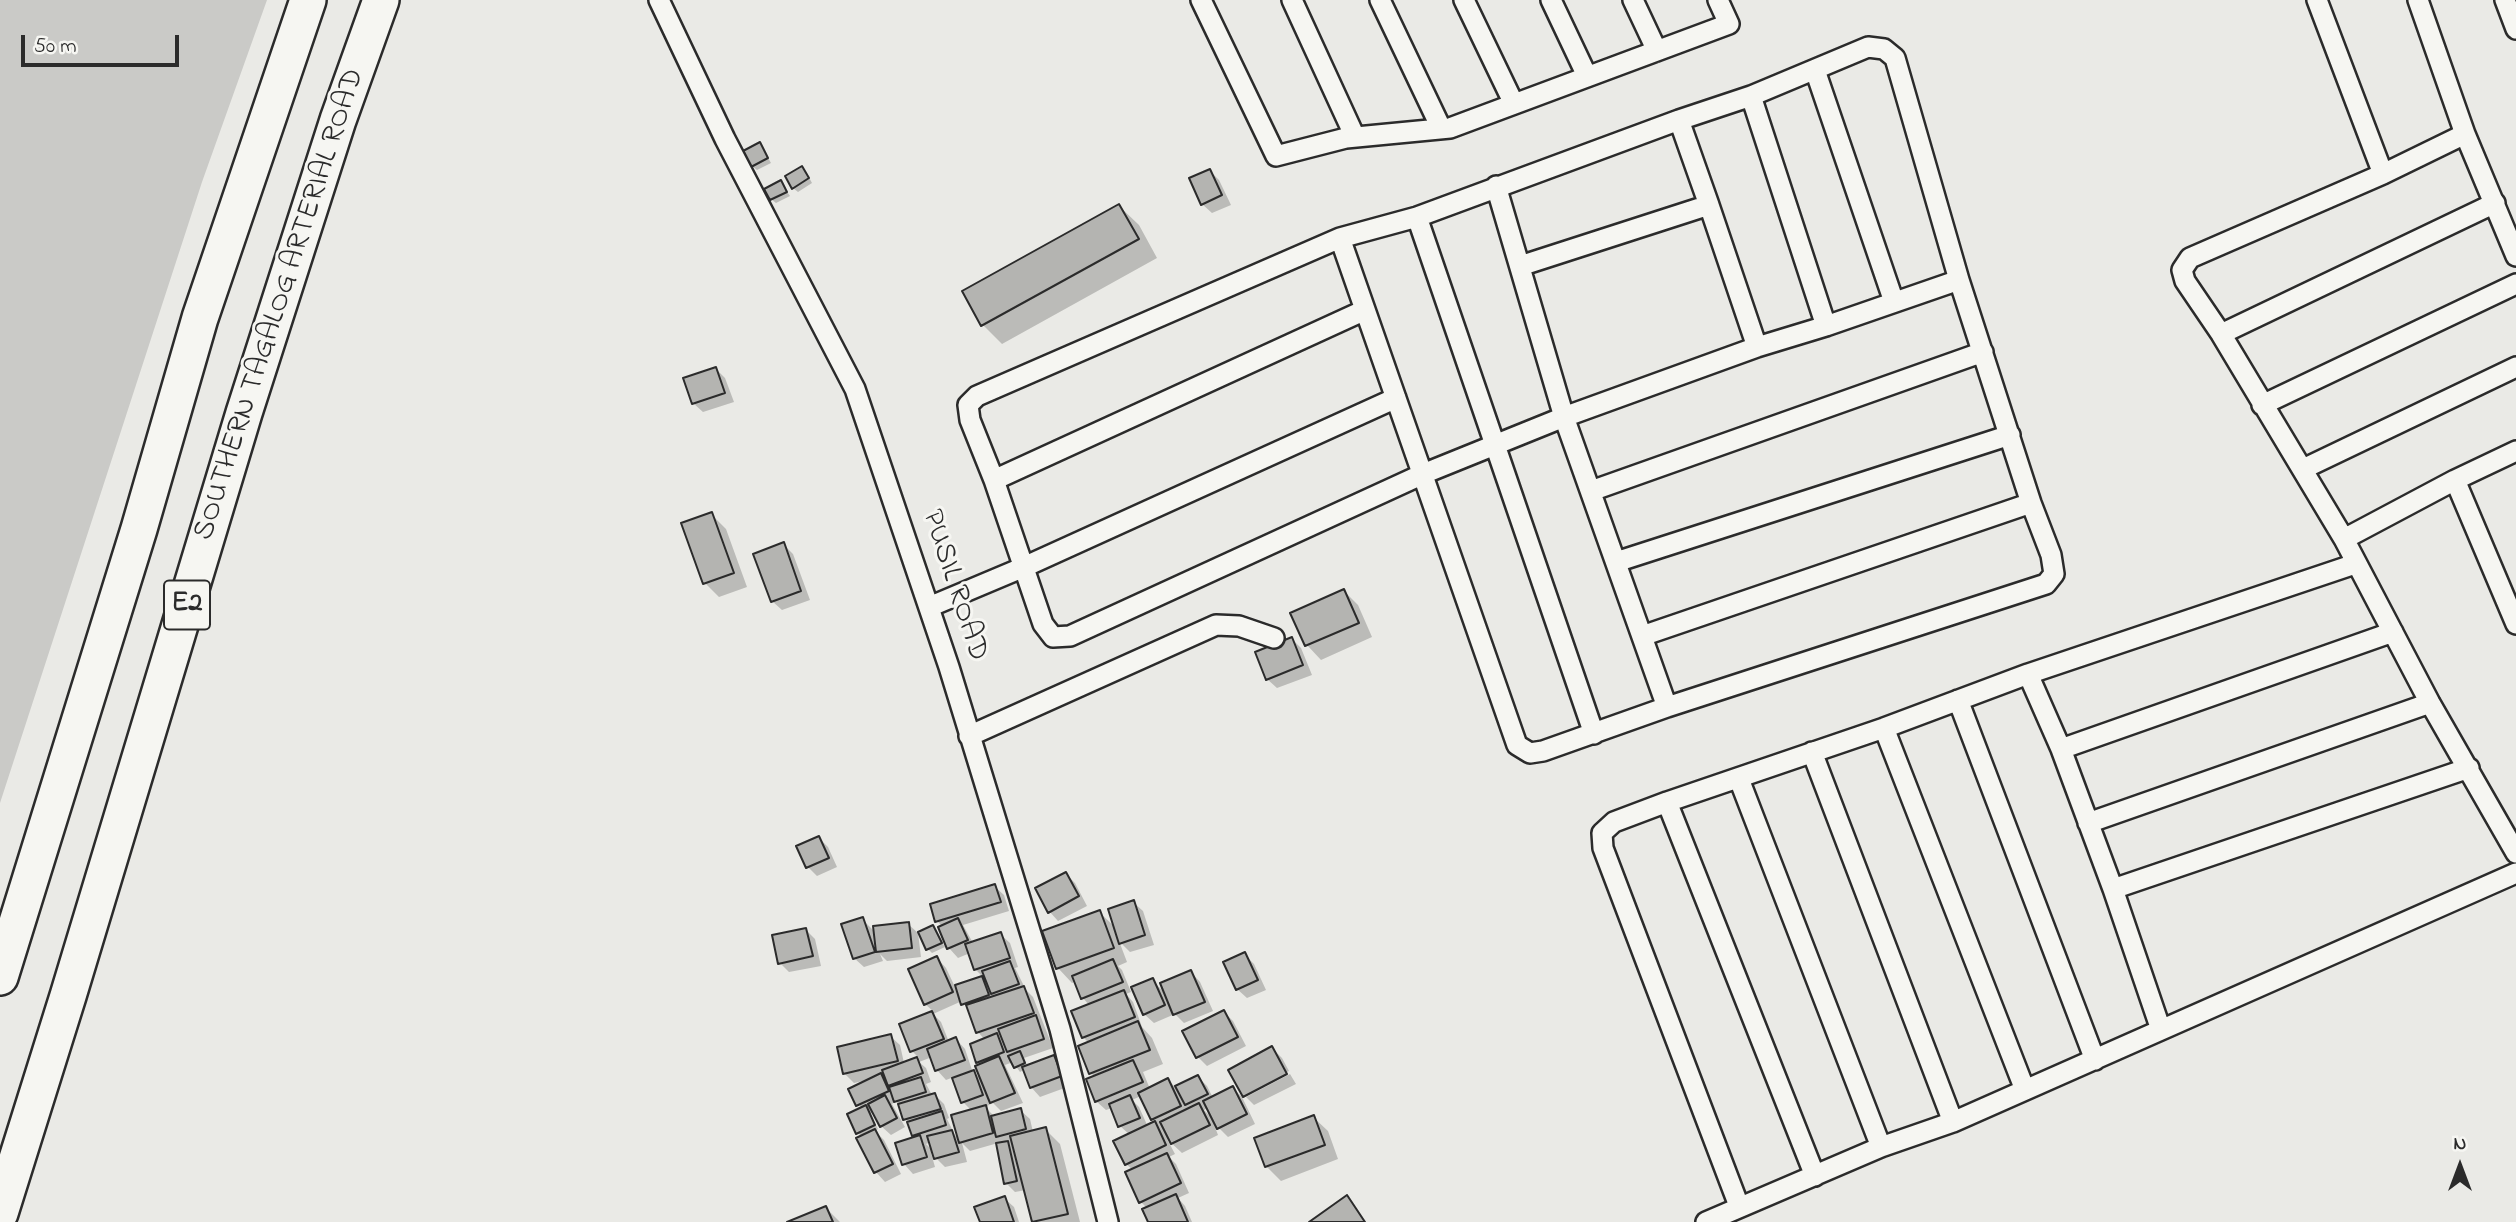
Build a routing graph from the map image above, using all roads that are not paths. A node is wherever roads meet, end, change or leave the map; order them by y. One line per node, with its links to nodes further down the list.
1 (308, 0): 78 (highway, E2)
2 (381, 0): 86 (highway, SOUTHERN TAGALOG ARTERIAL ROAD / E2)
3 (659, 0): 57 (street, PUSIL ROAD)
4 (1201, 0): 23 (street)
5 (1292, 0): 23 (street)
6 (1380, 0): 21 (street)
7 (1464, 0): 19 (street)
8 (1551, 0): 17 (street)
9 (1633, 0): 15 (street)
10 (1718, 0): 15 (street)
11 (2317, 0): 24 (street)
12 (2417, 0): 22 (street)
13 (2505, 0): 14 (street)
14 (2516, 29)
15 (1657, 51): 17 (street)
16 (1815, 70): 18 (street); 32 (street); 34 (street)
17 (1587, 76): 19 (street)
18 (1751, 96): 20 (street); 36 (street)
19 (1514, 104): 21 (street)
20 (1679, 120): 25 (street); 27 (street)
21 (1441, 128): 23 (street)
22 (2465, 134): 24 (street); 26 (street)
23 (1355, 137)
24 (2383, 174): 37 (street)
25 (1496, 186): 28 (street); 31 (street)
26 (2495, 203): 30 (street); 37 (street)
27 (1709, 205): 31 (street); 38 (street)
28 (1417, 217): 29 (street); 45 (street)
29 (1340, 237): 35 (street); 49 (street)
30 (2516, 256)
31 (1520, 266): 43 (street)
32 (1959, 280): 34 (street); 39 (street)
33 (2516, 284): 42 (street)
34 (1894, 302): 36 (street)
35 (1365, 310): 41 (street); 49 (street)
36 (1826, 326): 38 (street)
37 (2221, 334): 42 (street)
38 (1757, 347): 43 (street)
39 (1983, 352): 44 (street); 51 (street)
40 (2516, 366): 47 (street)
41 (1396, 398): 48 (street); 56 (street)
42 (2262, 405): 47 (street)
43 (1564, 417): 45 (street); 51 (street)
44 (2010, 435): 52 (street); 54 (street)
45 (1495, 446): 48 (street); 67 (street)
46 (2516, 451): 50 (street)
47 (2303, 469): 53 (street)
48 (1423, 474): 56 (street); 67 (street)
49 (994, 480): 56 (street)
50 (2455, 480): 53 (street); 58 (street)
51 (1591, 491): 54 (street)
52 (2031, 503): 60 (street); 65 (street)
53 (2344, 539): 55 (street)
54 (1616, 562): 60 (street)
55 (2355, 564): 59 (street); 62 (street)
56 (1024, 567): 57 (street)
57 (929, 607): 68 (street, PUSIL ROAD)
58 (2516, 624)
59 (2393, 632): 64 (street); 69 (street)
60 (1642, 636): 65 (street)
61 (1274, 638): 68 (street)
62 (2028, 674): 63 (street); 69 (street)
63 (1958, 700): 66 (street); 80 (street)
64 (2430, 702): 71 (street); 74 (street)
65 (1667, 707): 67 (street)
66 (1884, 728): 70 (street); 81 (street)
67 (1594, 734)
68 (969, 736): 87 (street, PUSIL ROAD)
69 (2061, 749): 74 (street)
70 (1812, 752): 72 (street); 82 (street)
71 (2469, 768): 75 (street); 77 (street)
72 (1740, 779): 73 (street); 83 (street)
73 (1667, 802): 84 (street); 85 (street)
74 (2088, 823): 77 (street)
75 (2516, 853)
76 (2516, 873): 79 (street)
77 (2113, 889): 79 (street)
78 (0, 977)
79 (2161, 1030): 80 (street)
80 (2095, 1060): 81 (street)
81 (2025, 1090): 82 (street)
82 (1953, 1122): 83 (street)
83 (1881, 1147): 84 (street)
84 (1815, 1176): 85 (street)
85 (1740, 1206): 88 (street)
86 (0, 1213)
87 (1108, 1222)
88 (1706, 1222)

